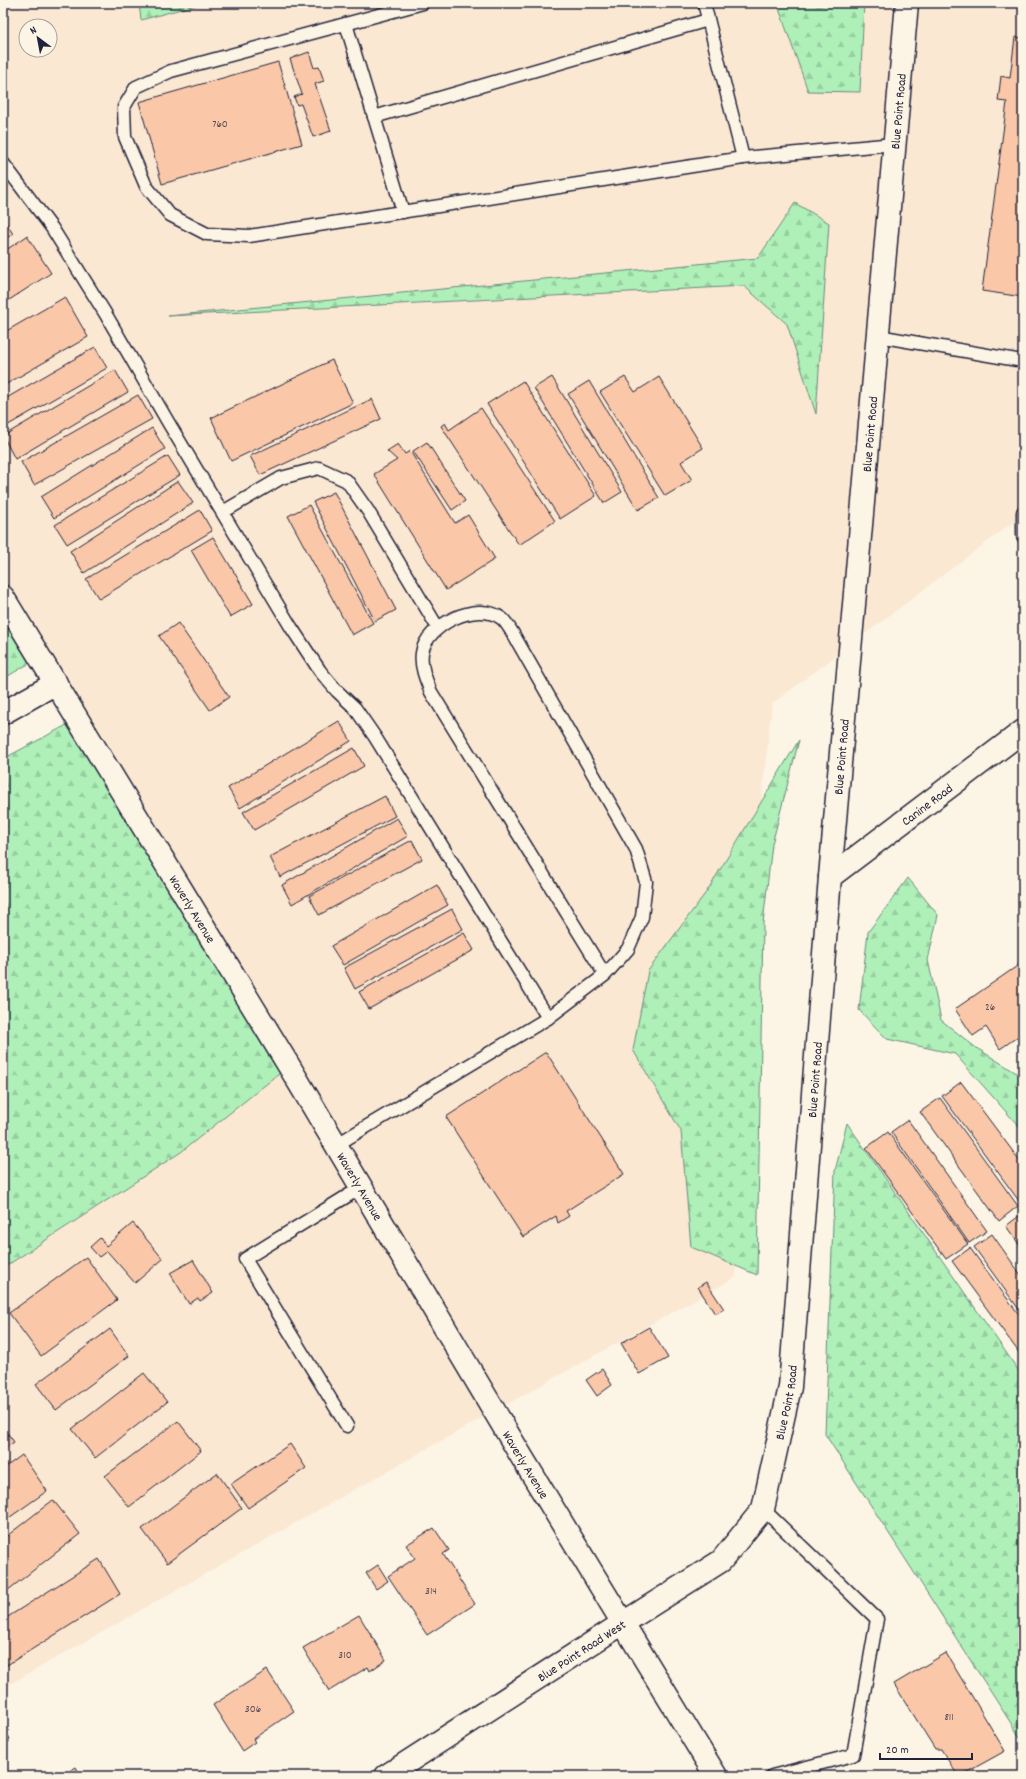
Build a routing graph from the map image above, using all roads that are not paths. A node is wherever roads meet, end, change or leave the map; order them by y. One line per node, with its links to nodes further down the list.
1 (423, 3): 5 (lane)
2 (704, 3): 4 (lane)
3 (907, 3): 7 (street, Blue Point Road)
4 (708, 20): 6 (lane); 8 (lane)
5 (346, 24): 6 (lane); 10 (lane)
6 (374, 117): 10 (lane)
7 (894, 144): 8 (lane); 11 (street, Blue Point Road)
8 (743, 158): 10 (lane)
9 (3, 164): 13 (lane)
10 (402, 212)
11 (878, 336): 12 (lane); 21 (street, Blue Point Road)
12 (1023, 361)
13 (223, 512): 17 (lane); 23 (lane)
14 (1023, 512): 15 (lane)
15 (1023, 536)
16 (3, 597): 18 (street, Waverly Avenue)
17 (438, 628): 22 (lane); 22 (lane)
18 (56, 683): 19 (street); 24 (street, Waverly Avenue)
19 (3, 713)
20 (1023, 731): 21 (street, Canine Road)
21 (830, 877): 27 (street, Blue Point Road)
22 (605, 975): 23 (lane)
23 (548, 1018): 24 (lane)
24 (336, 1145): 25 (street, Waverly Avenue)
25 (362, 1187): 26 (lane); 28 (street, Waverly Avenue)
26 (347, 1426)
27 (763, 1509): 28 (street, Blue Point Road West); 31 (lane)
28 (623, 1623): 29 (street, Blue Point Road West); 30 (street, Waverly Avenue)
29 (386, 1776)
30 (716, 1776)
31 (772, 1776)

